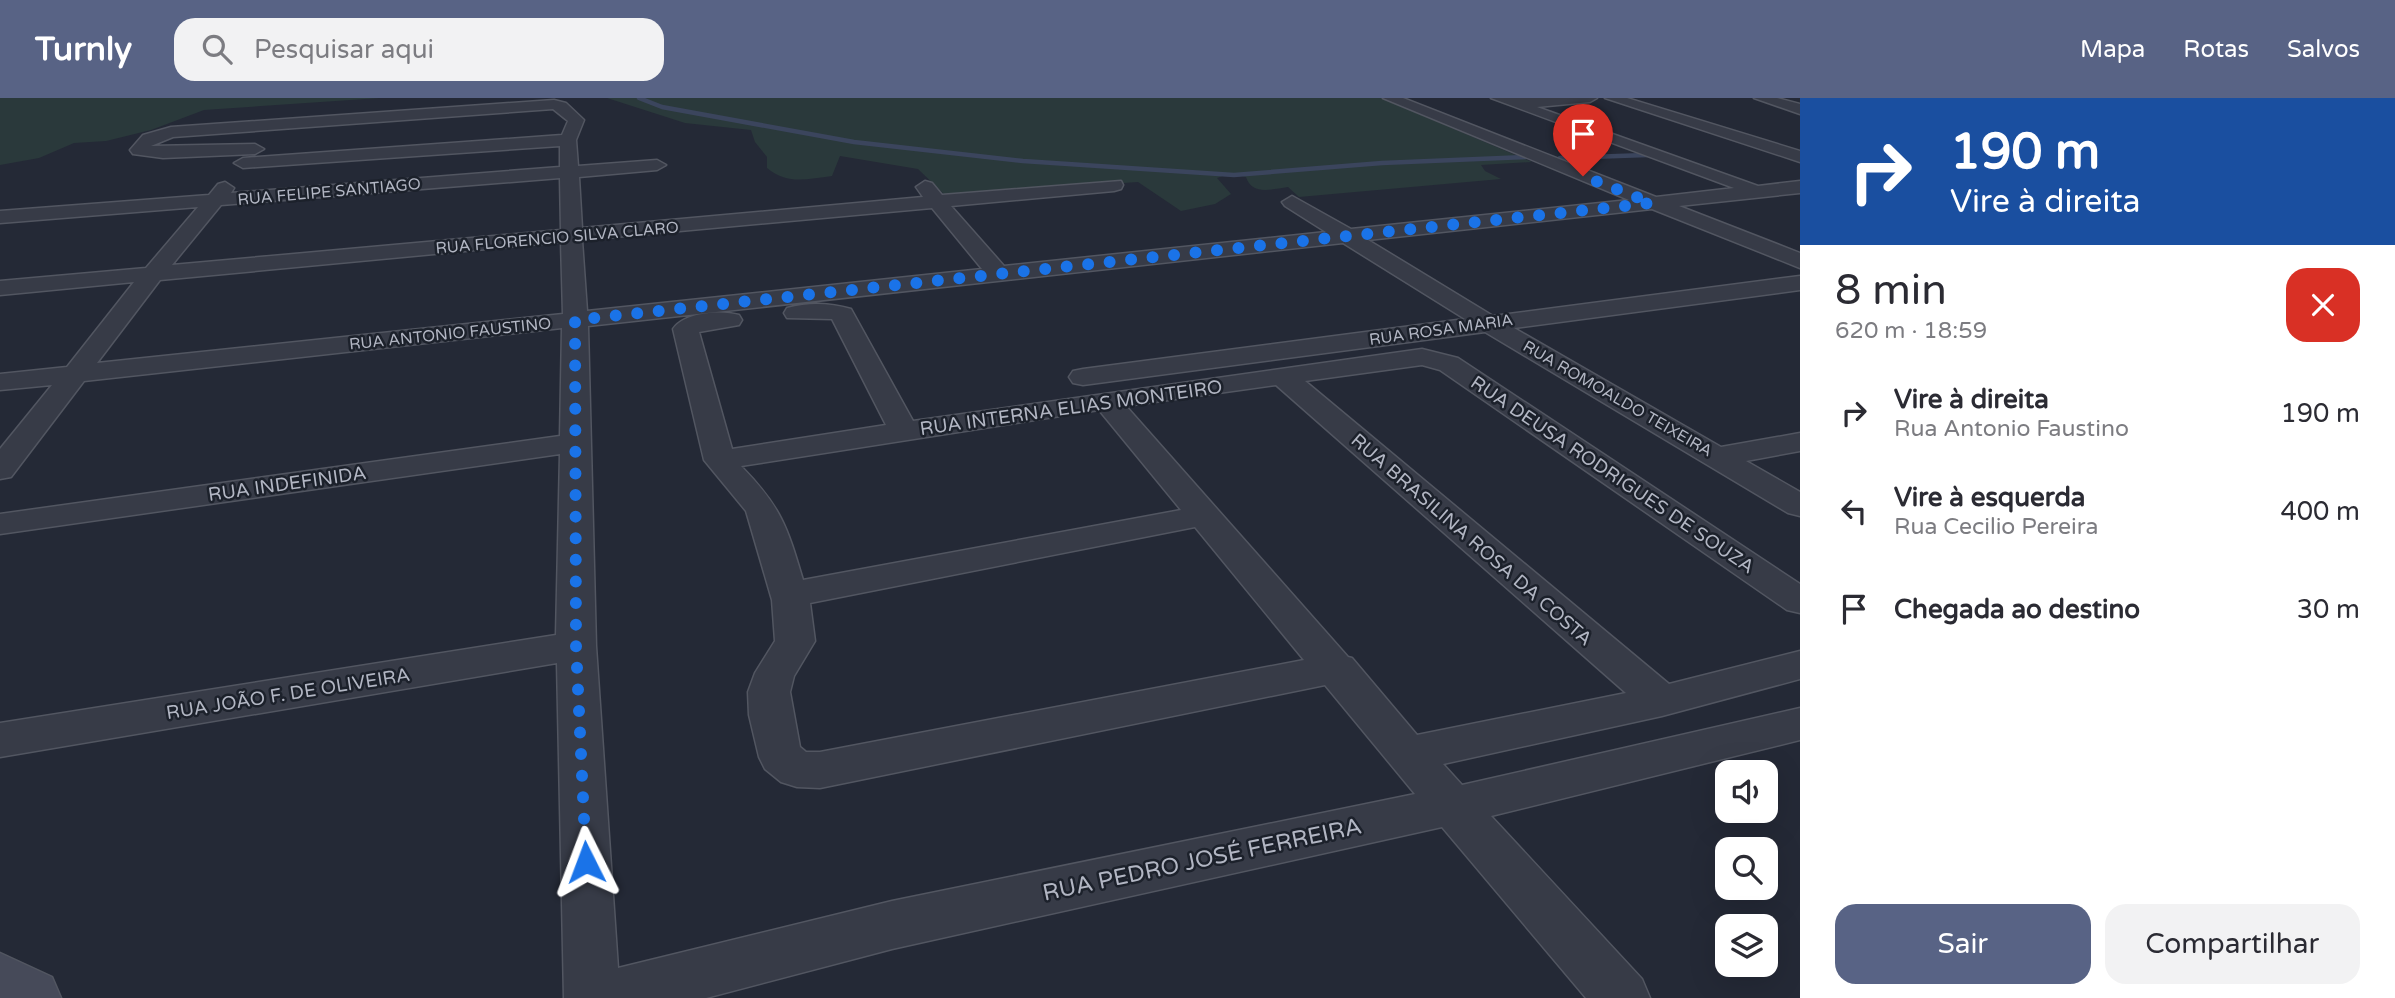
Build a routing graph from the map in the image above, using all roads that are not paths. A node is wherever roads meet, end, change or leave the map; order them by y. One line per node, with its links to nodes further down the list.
1 (1390, 98): 8 (street)
2 (1590, 98): 5 (street)
3 (1612, 98): 11 (street)
4 (1761, 98): 7 (street)
5 (1500, 102): 16 (street)
6 (1462, 108): 8 (street)
7 (1800, 109)
8 (1423, 111): 20 (street)
9 (569, 153): 10 (street); 10 (street); 12 (street, RUA FELIPE SANTIAGO); 17 (street, RUA FELIPE SANTIAGO); 24 (street)
10 (249, 156): 17 (street)
11 (1800, 157)
12 (657, 165)
13 (917, 179): 18 (street)
14 (1114, 185): 18 (street, RUA FLORENCIO SILVA CLARO)
15 (1800, 187): 16 (street, RUA ANTONIO FAUSTINO)
16 (1761, 191): 20 (street, RUA ANTONIO FAUSTINO); 21 (street)
17 (217, 200): 22 (street, RUA FELIPE SANTIAGO); 27 (street)
18 (938, 200): 24 (street, RUA FLORENCIO SILVA CLARO); 26 (street)
19 (1292, 202): 23 (street, RUA ROMOALDO TEIXEIRA)
20 (1652, 203): 23 (street, RUA ANTONIO FAUSTINO); 25 (street)
21 (1800, 205)
22 (0, 217)
23 (1343, 235): 26 (street, RUA ANTONIO FAUSTINO); 31 (street, RUA ROMOALDO TEIXEIRA)
24 (571, 236): 27 (street, RUA FLORENCIO SILVA CLARO); 30 (street)
25 (1800, 261)
26 (997, 273): 30 (street, RUA ANTONIO FAUSTINO)
27 (153, 274): 29 (street, RUA FLORENCIO SILVA CLARO); 33 (street)
28 (1800, 283): 31 (street, RUA ROSA MARIA)
29 (0, 288)
30 (575, 320): 33 (street, RUA ANTONIO FAUSTINO); 39 (street)
31 (1488, 323): 36 (street, RUA ROSA MARIA); 40 (street, RUA ROMOALDO TEIXEIRA)
32 (1422, 357): 34 (street, RUA INTERNA ELIAS MONTEIRO); 47 (street, RUA DEUSA RODRIGUES DE SOUZA)
33 (76, 374): 35 (street, RUA ANTONIO FAUSTINO); 42 (street)
34 (1283, 377): 36 (street, RUA INTERNA ELIAS MONTEIRO); 51 (street, RUA BRASILINA ROSA DA COSTA)
35 (0, 382)
36 (1095, 388): 37 (street, RUA INTERNA ELIAS MONTEIRO); 44 (street)
37 (904, 432): 41 (street, RUA INTERNA ELIAS MONTEIRO); 41 (street)
38 (1800, 442): 40 (street)
39 (574, 443): 45 (street, RUA INDEFINIDA); 48 (street)
40 (1717, 457): 43 (street, RUA ROMOALDO TEIXEIRA)
41 (720, 460): 46 (street)
42 (0, 470)
43 (1800, 506)
44 (1206, 515): 46 (street); 50 (street)
45 (0, 524)
46 (787, 595): 50 (street)
47 (1800, 601)
48 (576, 646): 53 (street, RUA JOÃO F. DE OLIVEIRA); 58 (street)
49 (1800, 664): 51 (street)
50 (1338, 668): 54 (street)
51 (1661, 701): 54 (street)
52 (1800, 724): 55 (street, RUA PEDRO JOSÉ FERREIRA)
53 (0, 740)
54 (1409, 754): 55 (street)
55 (1452, 806): 59 (street, RUA PEDRO JOSÉ FERREIRA); 60 (street)
56 (0, 982): 57 (main road)
57 (32, 998)
58 (592, 998)
59 (604, 998)
60 (1622, 998)

